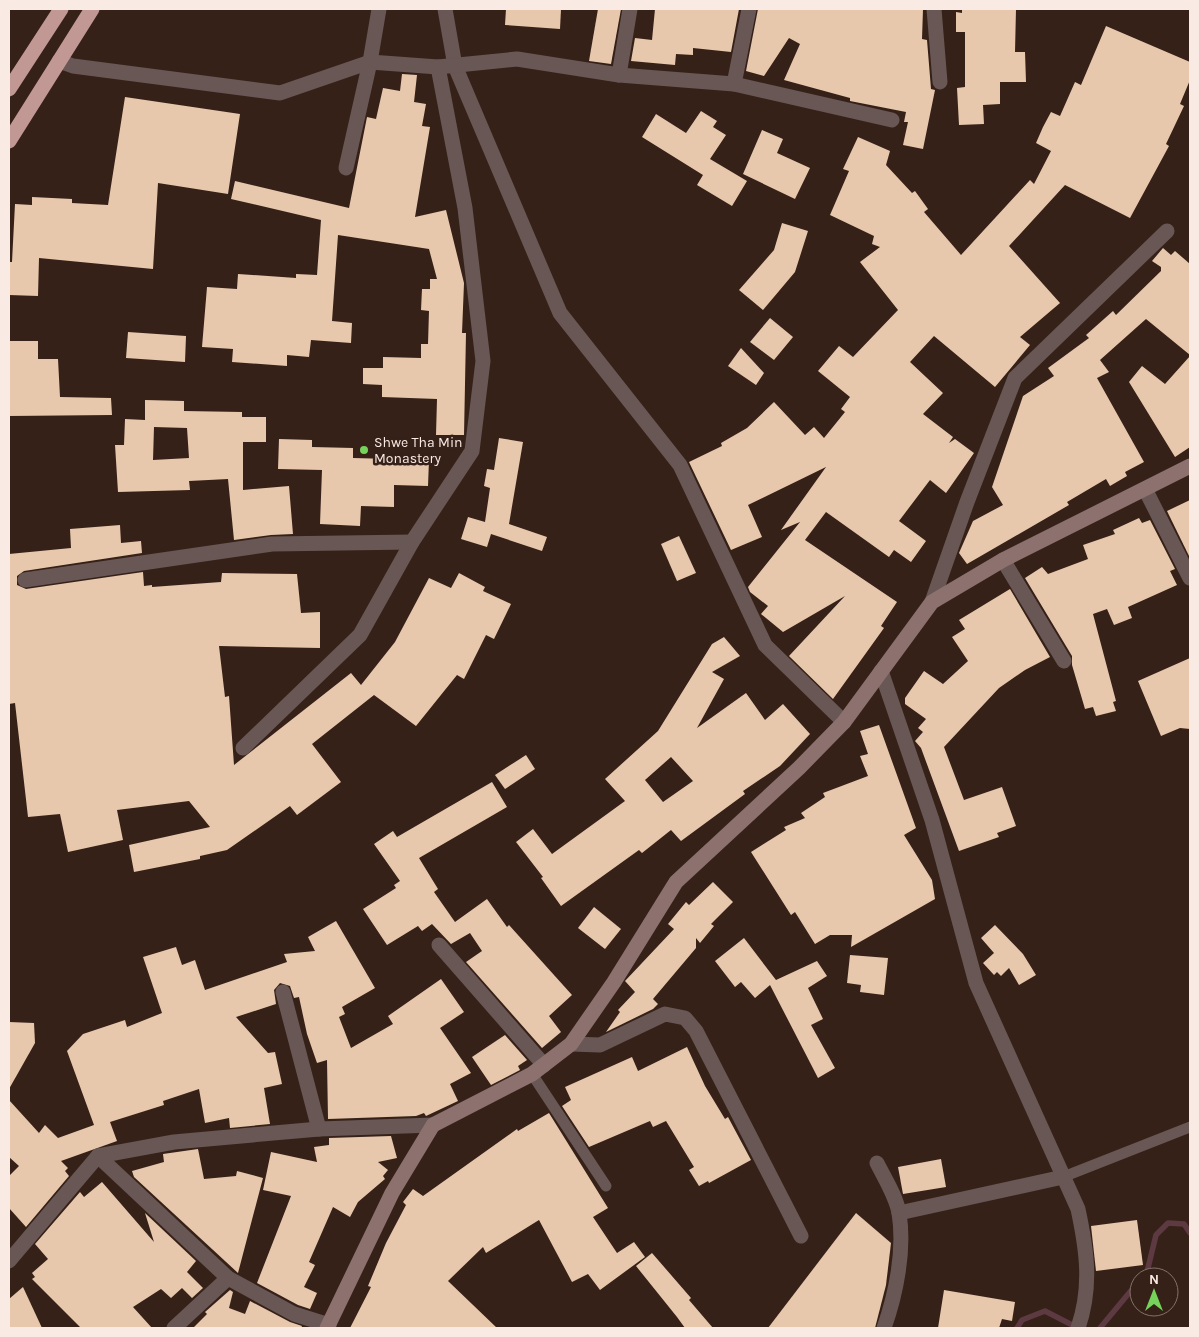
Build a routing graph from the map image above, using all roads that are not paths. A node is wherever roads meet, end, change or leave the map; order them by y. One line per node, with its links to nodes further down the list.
1 (60, 9): 15 (highway)
2 (92, 9): 8 (highway)
3 (379, 9): 9 (street)
4 (445, 9): 10 (street)
5 (630, 9): 12 (street)
6 (749, 9): 14 (street)
7 (934, 9): 13 (street)
8 (59, 61): 9 (street); 17 (highway)
9 (370, 62): 11 (street); 18 (street)
10 (456, 66): 11 (street); 12 (street); 29 (street)
11 (438, 67): 22 (street)
12 (619, 75): 14 (street)
13 (940, 82)
14 (734, 84): 16 (street)
15 (9, 86)
16 (892, 120)
17 (9, 141)
18 (346, 168)
19 (1167, 231): 26 (street)
20 (1190, 466): 21 (street)
21 (1145, 489): 23 (street); 24 (street)
22 (412, 542): 25 (street); 30 (street)
23 (1003, 560): 26 (street); 27 (street)
24 (1190, 578)
25 (25, 580)
26 (932, 602): 28 (street)
27 (1064, 661)
28 (881, 671): 29 (street); 40 (street)
29 (844, 722): 33 (street)
30 (243, 748)
31 (439, 945): 34 (street)
32 (283, 992): 37 (street)
33 (571, 1044): 34 (street); 43 (street)
34 (538, 1070): 35 (street); 41 (lane)
35 (433, 1125): 37 (street); 47 (street)
36 (1190, 1127): 40 (lane)
37 (319, 1129): 38 (street)
38 (98, 1156): 44 (street); 45 (street)
39 (877, 1163): 42 (street)
40 (1063, 1177): 42 (street); 46 (street)
41 (606, 1186)
42 (899, 1213): 49 (street)
43 (801, 1236)
44 (9, 1261)
45 (228, 1278): 47 (street); 48 (street)
46 (1079, 1326)
47 (328, 1327)
48 (174, 1328)
49 (884, 1328)

